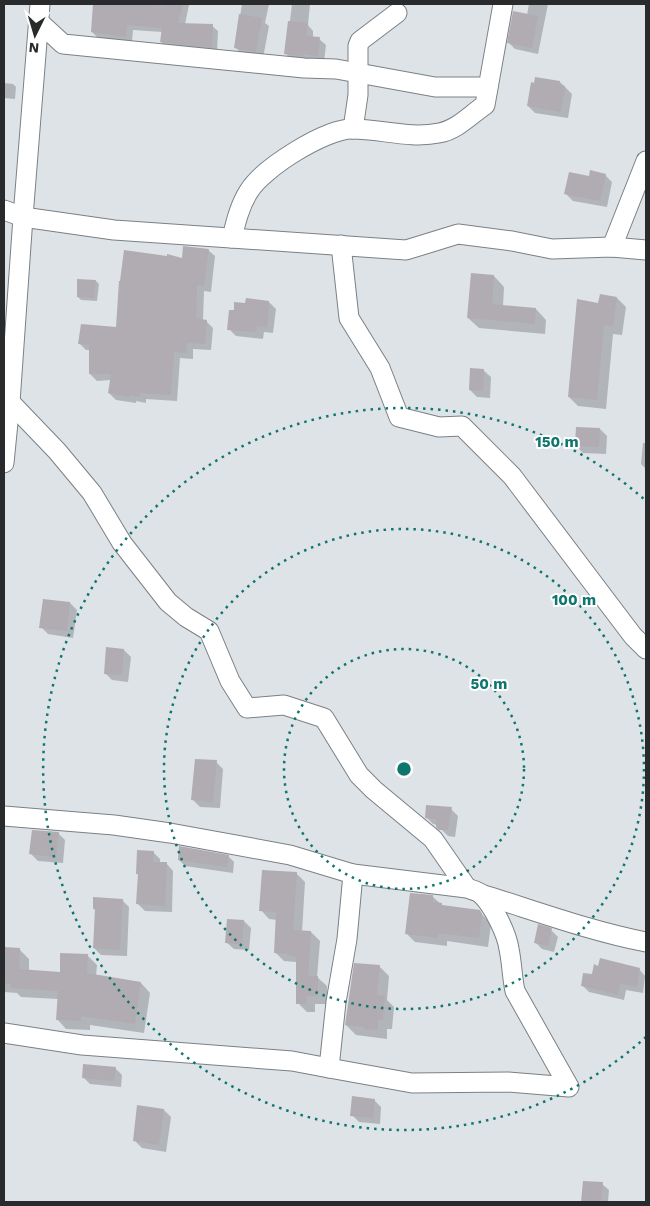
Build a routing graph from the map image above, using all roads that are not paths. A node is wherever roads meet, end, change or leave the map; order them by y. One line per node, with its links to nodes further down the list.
1 (502, 4): 5 (street)
2 (40, 13): 4 (street); 9 (street)
3 (396, 13): 4 (street)
4 (358, 72): 5 (street); 6 (street)
5 (488, 87): 6 (street)
6 (352, 129): 10 (street)
7 (646, 161): 12 (street)
8 (4, 210): 9 (street)
9 (23, 217): 10 (street); 14 (street)
10 (232, 238): 11 (street)
11 (341, 245): 12 (street); 16 (street)
12 (612, 247): 13 (street)
13 (646, 250)
14 (10, 402): 15 (street); 19 (street)
15 (4, 463)
16 (646, 649)
17 (4, 816): 18 (street)
18 (353, 874): 19 (street); 22 (street)
19 (474, 891): 20 (street); 22 (street)
20 (646, 942)
21 (4, 1033): 22 (street)
22 (329, 1068)

